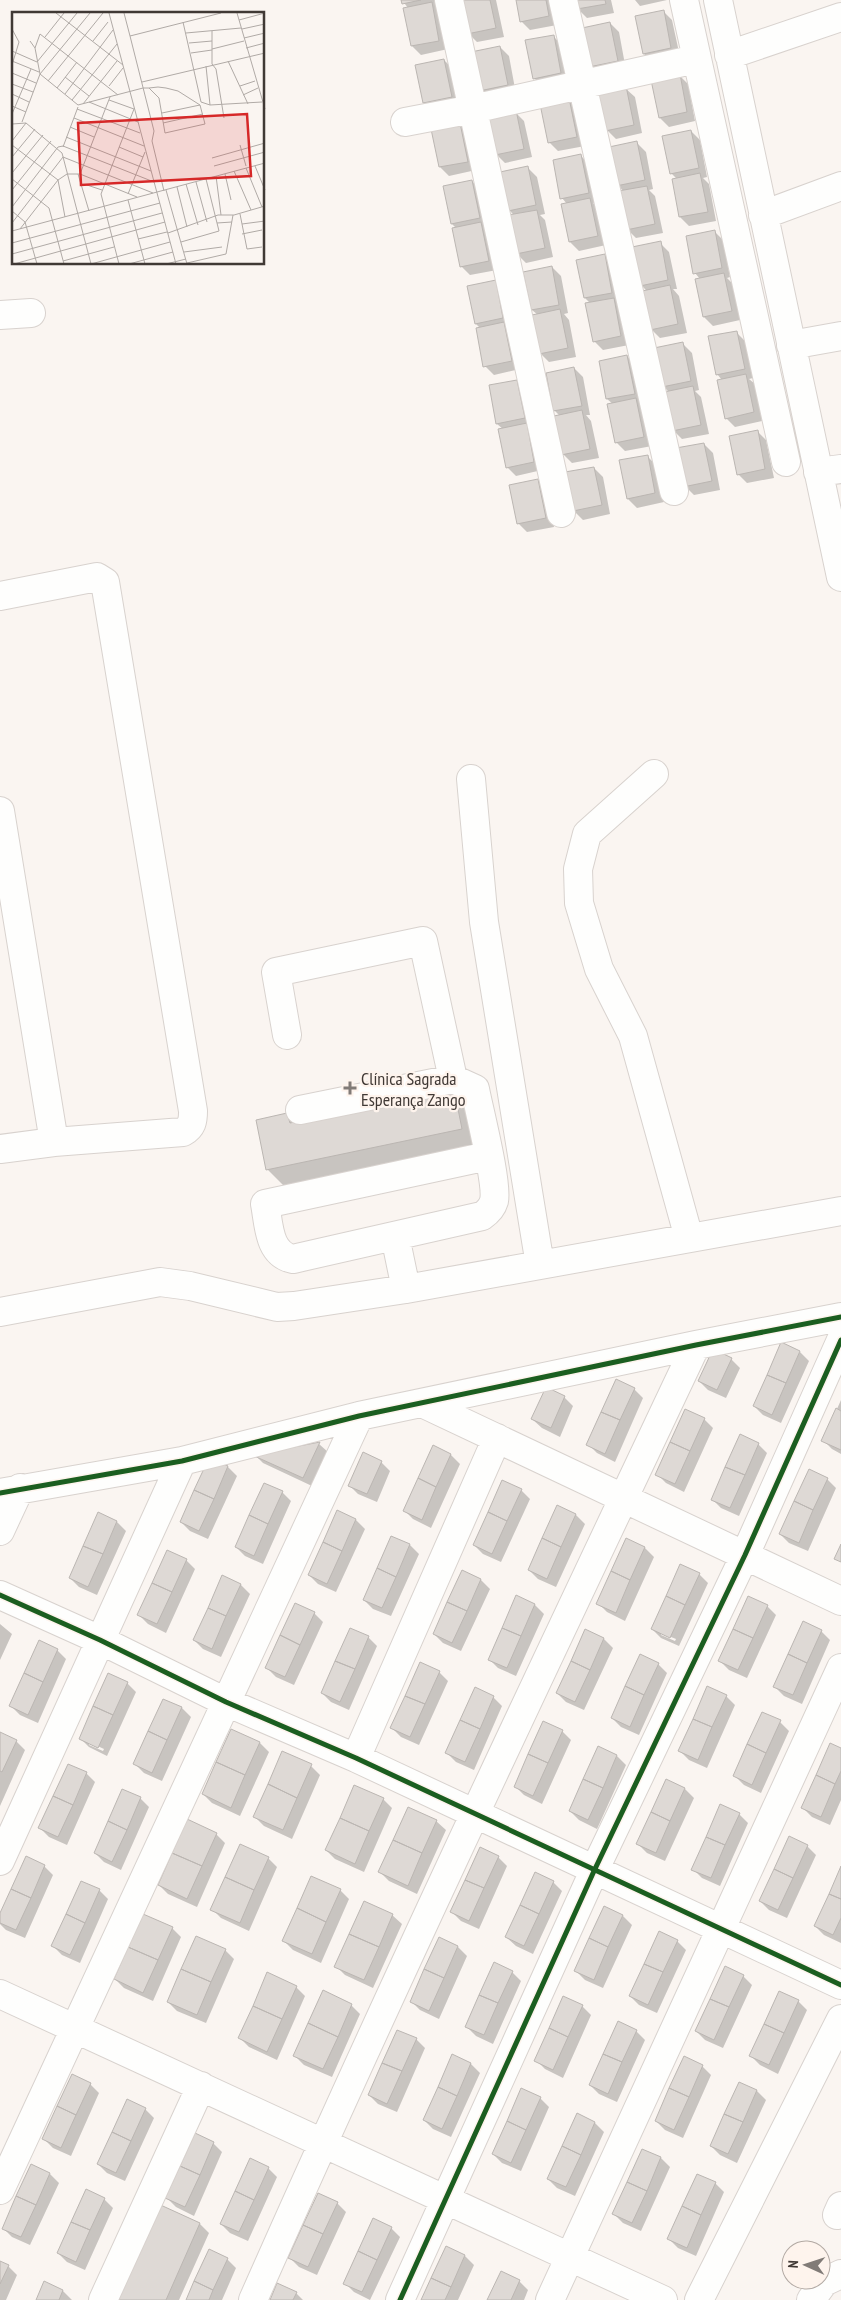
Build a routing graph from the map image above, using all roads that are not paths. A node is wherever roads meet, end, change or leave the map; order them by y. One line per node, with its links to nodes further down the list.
1 (449, 0): 9 (street)
2 (563, 0): 8 (street)
3 (684, 0): 7 (street)
4 (718, 0): 6 (street)
5 (841, 16): 6 (street)
6 (729, 55): 12 (street)
7 (696, 59): 8 (street); 17 (street)
8 (582, 84): 9 (street); 19 (street)
9 (473, 109): 10 (street); 20 (street)
10 (405, 122)
11 (841, 186): 12 (street)
12 (763, 215): 16 (street)
13 (31, 313): 14 (street)
14 (0, 315)
15 (841, 336): 16 (street)
16 (791, 346): 18 (street)
17 (786, 462)
18 (830, 470): 21 (street)
19 (674, 491)
20 (562, 513)
21 (841, 577)
22 (0, 596): 29 (street)
23 (654, 774): 34 (street)
24 (470, 779): 35 (street)
25 (0, 811): 29 (street)
26 (286, 1035): 27 (street)
27 (453, 1079): 28 (street); 31 (street)
28 (300, 1110)
29 (54, 1142): 30 (street)
30 (0, 1149)
31 (488, 1156): 33 (street); 33 (street)
32 (841, 1211): 34 (street)
33 (395, 1236): 36 (street)
34 (690, 1238): 35 (street)
35 (540, 1265): 36 (street)
36 (406, 1288): 37 (street)
37 (0, 1312)
38 (841, 1317): 40 (street)
39 (841, 1340): 48 (street)
40 (696, 1345): 41 (street); 46 (street)
41 (422, 1403): 42 (street); 43 (street)
42 (359, 1416): 44 (street); 53 (street)
43 (497, 1438): 46 (street); 54 (street)
44 (182, 1461): 45 (street); 51 (street)
45 (10, 1490): 47 (street)
46 (624, 1498): 48 (street); 55 (street)
47 (0, 1531)
48 (745, 1555): 50 (street); 57 (street)
49 (0, 1594): 51 (street)
50 (841, 1601)
51 (100, 1640): 53 (street); 56 (street)
52 (841, 1668): 58 (street)
53 (226, 1702): 54 (street); 62 (street)
54 (356, 1758): 55 (street)
55 (474, 1813): 57 (street); 64 (street)
56 (0, 1861)
57 (594, 1871): 58 (street); 66 (street)
58 (721, 1930): 59 (street); 67 (street)
59 (841, 1985)
60 (0, 1994): 62 (street)
61 (841, 2019): 74 (street)
62 (75, 2028): 63 (street); 65 (street)
63 (201, 2086): 64 (street); 69 (street)
64 (322, 2143): 66 (street); 70 (street)
65 (0, 2190)
66 (445, 2199): 67 (street); 71 (street)
67 (570, 2257): 72 (street); 73 (street)
68 (841, 2274): 75 (street)
69 (103, 2300)
70 (253, 2300)
71 (400, 2300)
72 (550, 2300)
73 (664, 2300)
74 (700, 2300)
75 (812, 2300)

